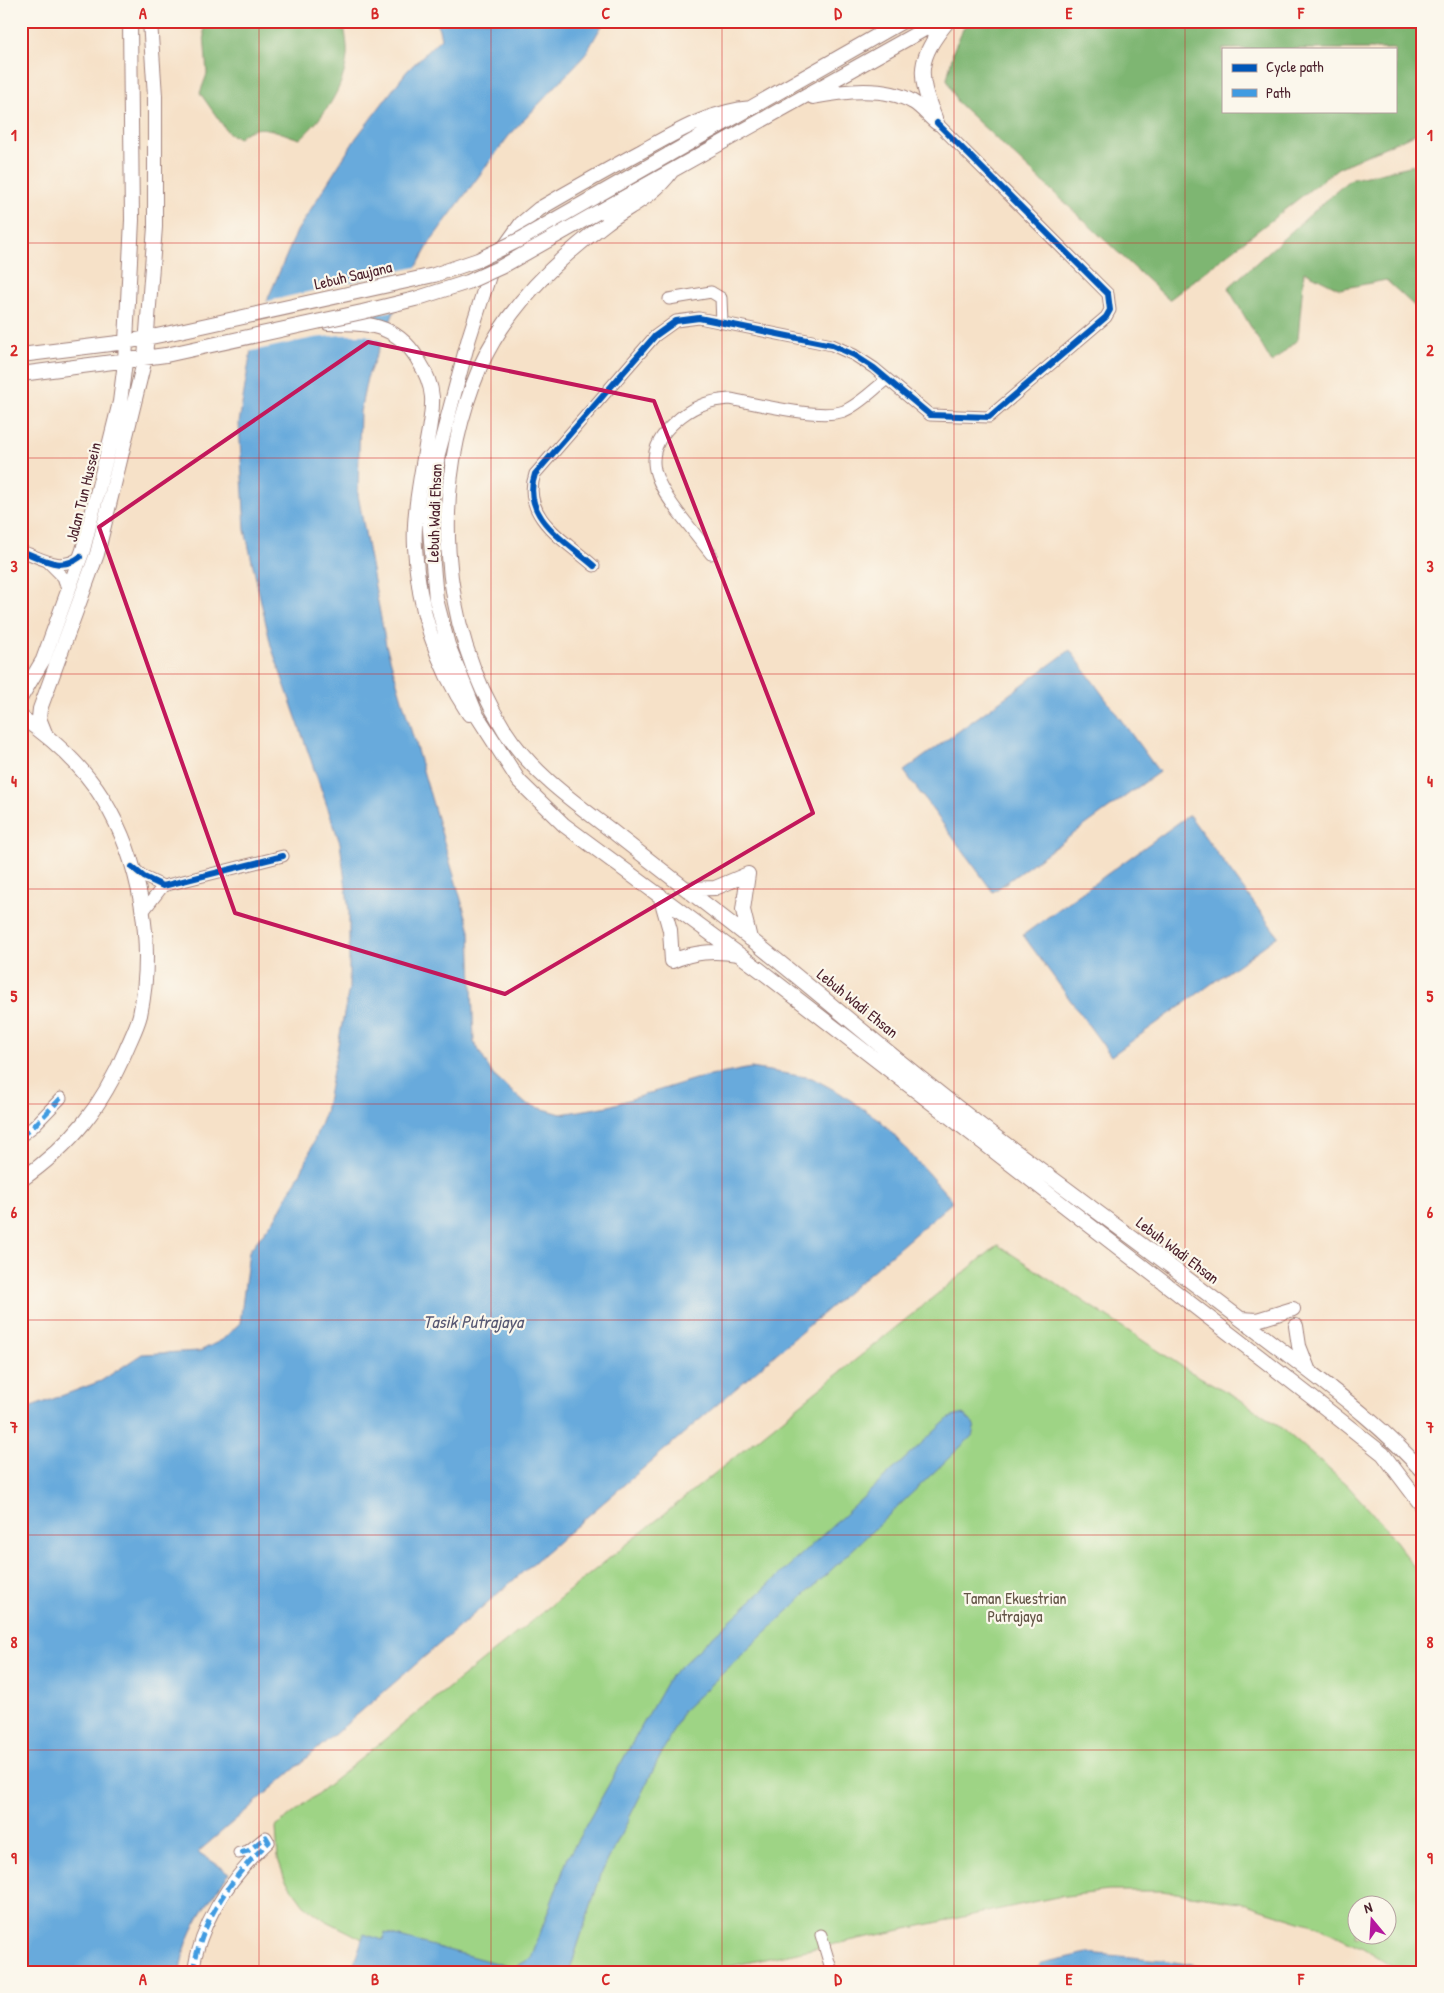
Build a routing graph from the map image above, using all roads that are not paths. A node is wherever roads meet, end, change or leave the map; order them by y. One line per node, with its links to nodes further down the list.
1 (130, 21): 14 (main road, Jalan Tun Hussein)
2 (150, 21): 13 (main road, Jalan Tun Hussein)
3 (903, 21): 7 (main road, Lebuh Saujana)
4 (939, 21): 6 (main road)
5 (948, 21): 8 (main road)
6 (800, 100): 8 (main road); 9 (main road)
7 (752, 108): 13 (main road, Lebuh Saujana, bridge); 28 (main road)
8 (937, 123): 19 (street)
9 (603, 217): 11 (main road, bridge); 33 (main road, Lebuh Wadi Ehsan)
10 (669, 299): 12 (street)
11 (312, 323): 16 (main road, bridge); 28 (main road, bridge)
12 (722, 323): 19 (street); 24 (street)
13 (146, 338): 14 (main road, Lebuh Saujana); 16 (main road, Jalan Tun Hussein)
14 (126, 342): 15 (main road, Lebuh Saujana); 17 (main road, Jalan Tun Hussein)
15 (21, 355)
16 (145, 358): 17 (main road); 29 (main road, Jalan Tun Hussein)
17 (125, 362): 18 (main road); 22 (main road, Jalan Tun Hussein)
18 (21, 374)
19 (887, 379): 21 (street)
20 (21, 551): 23 (street)
21 (711, 554)
22 (80, 557): 23 (street); 25 (main road, Jalan Tun Hussein)
23 (48, 562): 25 (street)
24 (594, 566)
25 (68, 591): 26 (main road, Jalan Tun Hussein)
26 (21, 697)
27 (21, 717): 29 (main road)
28 (482, 724): 34 (main road, Lebuh Wadi Ehsan)
29 (45, 733): 31 (main road)
30 (283, 856): 32 (street)
31 (132, 867): 32 (street); 35 (main road)
32 (163, 886): 35 (street)
33 (687, 889): 36 (main road, Lebuh Wadi Ehsan); 36 (main road)
34 (660, 896): 37 (main road, Lebuh Wadi Ehsan); 37 (main road)
35 (142, 913): 40 (main road)
36 (750, 938): 42 (main road, Lebuh Wadi Ehsan)
37 (738, 954): 46 (main road, Lebuh Wadi Ehsan)
38 (61, 1098): 39 (street)
39 (21, 1136)
40 (21, 1180)
41 (1293, 1309): 42 (main road)
42 (1242, 1320): 44 (main road, Lebuh Wadi Ehsan)
43 (1296, 1326): 44 (main road)
44 (1308, 1371): 45 (main road, Lebuh Wadi Ehsan)
45 (1423, 1472)
46 (1423, 1508)
47 (239, 1853): 49 (street)
48 (821, 1935): 50 (street)
49 (193, 1972)
50 (832, 1972)

